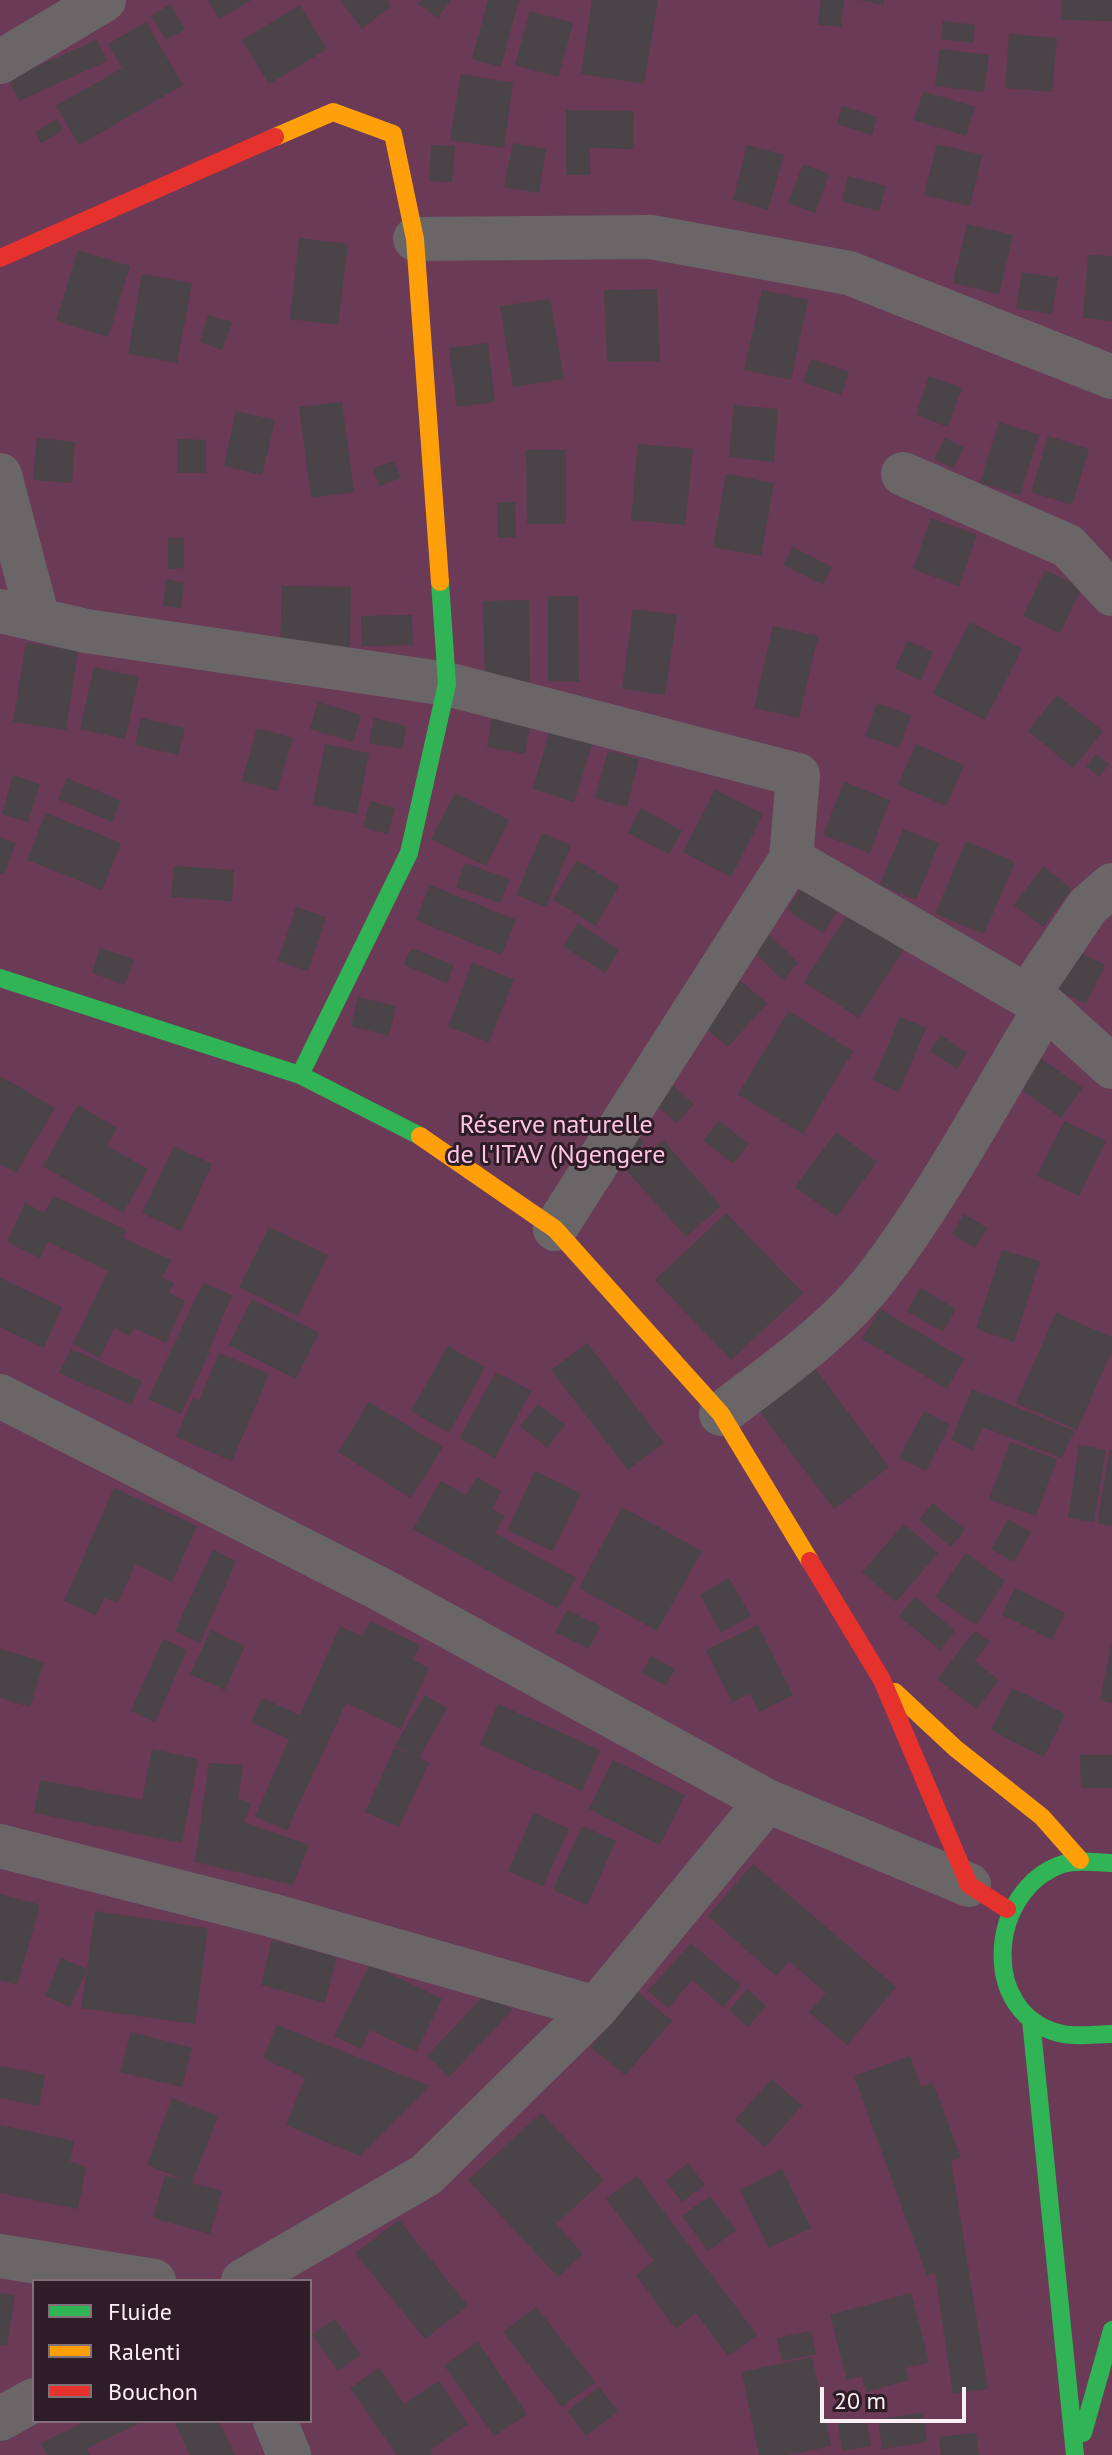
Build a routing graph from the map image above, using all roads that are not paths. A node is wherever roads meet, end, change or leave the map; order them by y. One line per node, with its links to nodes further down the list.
1 (104, 0): 2 (street)
2 (0, 62)
3 (415, 239): 4 (main road); 5 (street); 10 (main road)
4 (0, 258)
5 (1112, 377)
6 (903, 474): 8 (street)
7 (0, 475): 9 (street)
8 (1112, 594)
9 (19, 615): 10 (street)
10 (447, 684): 11 (street); 16 (main road)
11 (791, 859): 14 (street); 17 (street)
12 (1112, 885): 14 (street)
13 (0, 978): 16 (main road)
14 (1036, 1001): 15 (street); 19 (street)
15 (1112, 1067)
16 (300, 1075): 17 (main road)
17 (555, 1229): 19 (main road)
18 (0, 1396): 21 (street)
19 (721, 1414): 20 (main road)
20 (882, 1680): 23 (main road); 25 (main road)
21 (767, 1801): 25 (street); 27 (street)
22 (0, 1846): 27 (street)
23 (1080, 1860): 24 (main road); 26 (main road)
24 (1112, 1863)
25 (969, 1885): 26 (main road)
26 (1007, 1909): 28 (main road)
27 (596, 2008): 32 (street)
28 (1031, 2020): 29 (main road); 38 (main road)
29 (1112, 2034)
30 (0, 2256): 31 (street)
31 (142, 2279)
32 (246, 2279)
33 (1112, 2330): 38 (main road)
34 (32, 2401): 35 (street)
35 (0, 2419)
36 (276, 2423): 37 (street)
37 (289, 2455)
38 (1076, 2455)

